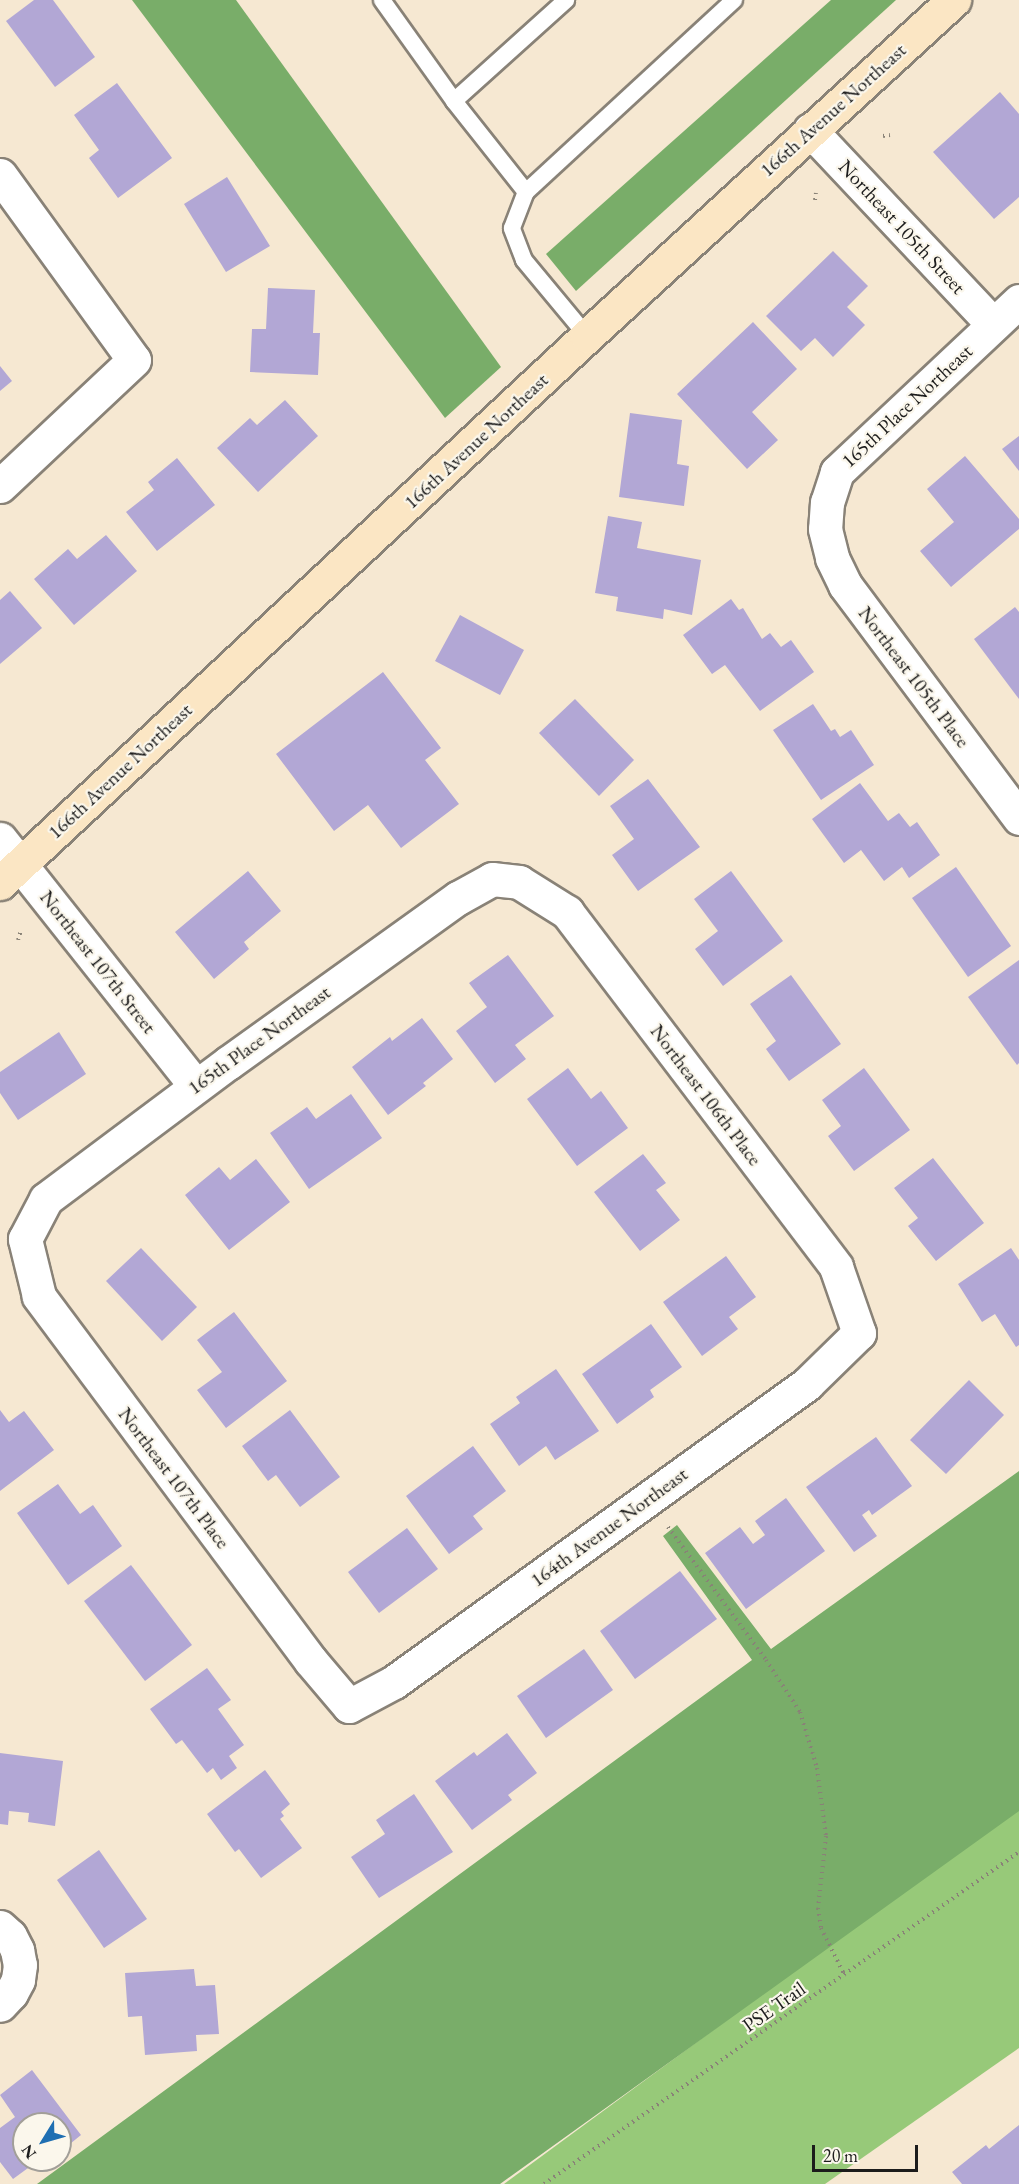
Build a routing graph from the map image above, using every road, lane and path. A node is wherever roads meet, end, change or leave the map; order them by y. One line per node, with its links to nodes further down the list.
1 (382, 0): 5 (lane)
2 (566, 0): 5 (lane)
3 (734, 0): 10 (lane)
4 (954, 0): 6 (street, 166th Avenue Northeast)
5 (454, 101): 10 (lane)
6 (810, 130): 14 (street, Northeast 105th Street); 15 (street, 166th Avenue Northeast)
7 (890, 135): 8 (path)
8 (883, 136)
9 (0, 175): 16 (street)
10 (526, 192): 15 (lane)
11 (816, 193): 12 (path)
12 (815, 200)
13 (1019, 301): 14 (street, 165th Place Northeast)
14 (993, 324): 17 (street, 165th Place Northeast)
15 (587, 336): 20 (street, 166th Avenue Northeast)
16 (0, 486)
17 (825, 529): 18 (street, Northeast 105th Place)
18 (1019, 818)
19 (0, 839): 20 (street, Northeast 107th Street)
20 (10, 874): 24 (street, Northeast 107th Street)
21 (519, 882): 24 (street, 165th Place Northeast); 26 (street, Northeast 106th Place)
22 (21, 931): 23 (path)
23 (18, 940)
24 (196, 1086): 25 (street, 165th Place Northeast)
25 (26, 1239): 28 (street, Northeast 107th Place)
26 (859, 1334): 28 (street, 164th Avenue Northeast)
27 (666, 1525): 31 (path)
28 (349, 1706)
29 (1019, 1852): 31 (path, PSE Trail)
30 (0, 1927): 32 (street)
31 (845, 1976): 33 (path, PSE Trail)
32 (0, 2005)
33 (544, 2184)

